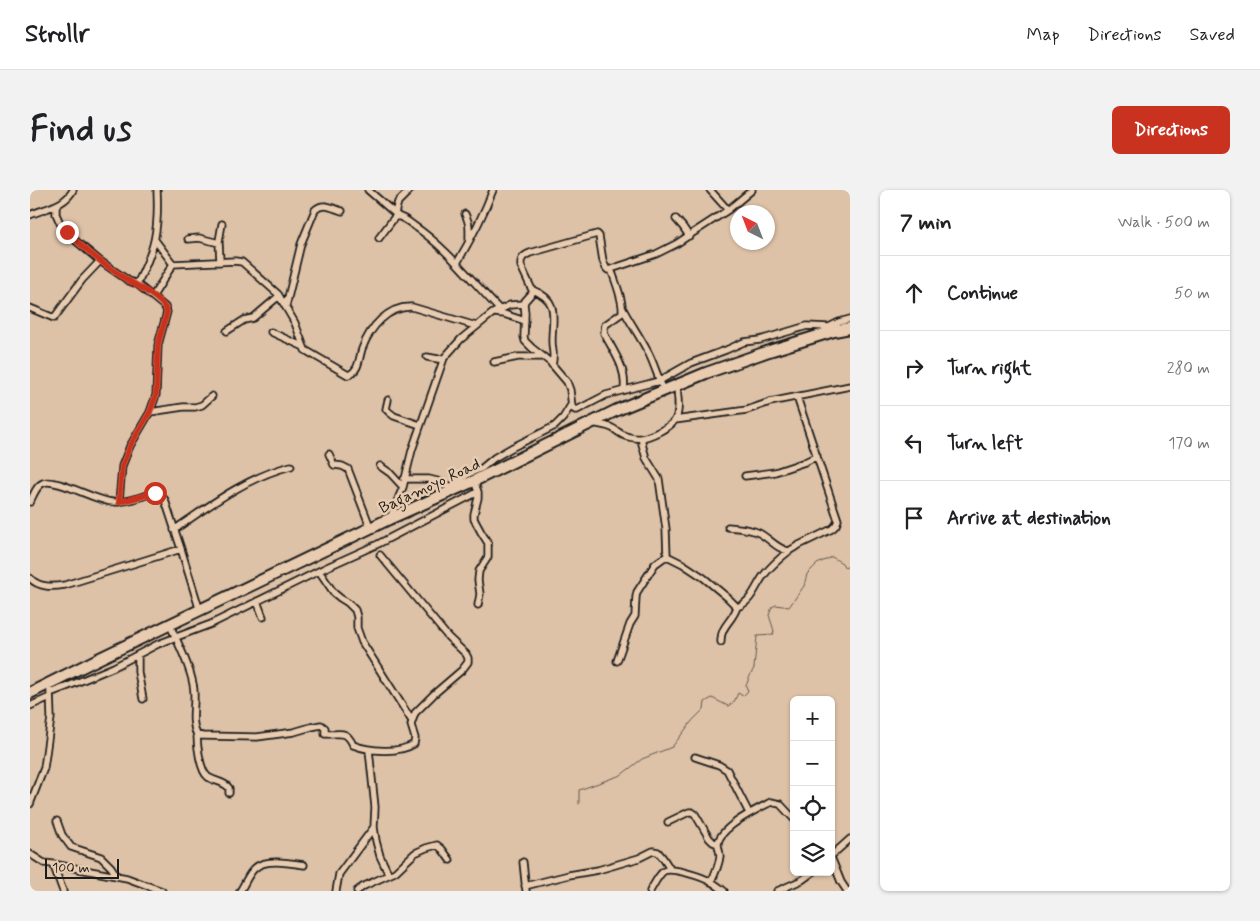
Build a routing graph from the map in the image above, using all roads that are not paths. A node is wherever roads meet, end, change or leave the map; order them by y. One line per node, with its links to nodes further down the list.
1 (73, 190): 8 (street)
2 (157, 190): 19 (street)
3 (368, 190): 11 (street)
4 (410, 190): 11 (street)
5 (492, 190): 20 (street)
6 (710, 190): 9 (street)
7 (752, 190): 9 (street)
8 (56, 205): 13 (street); 22 (street)
9 (728, 210): 16 (street)
10 (342, 211): 32 (street)
11 (397, 214): 17 (street); 24 (street)
12 (465, 214): 20 (street)
13 (30, 215)
14 (676, 219): 16 (street)
15 (222, 224): 21 (street)
16 (689, 236): 26 (street)
17 (378, 238)
18 (188, 239): 21 (street)
19 (155, 240): 25 (street); 27 (street)
20 (469, 242): 24 (street)
21 (219, 243): 23 (street)
22 (100, 261): 27 (street); 33 (street)
23 (220, 262): 25 (street); 30 (street)
24 (457, 263): 34 (street)
25 (173, 264): 29 (street)
26 (611, 269): 28 (street); 35 (street)
27 (137, 284): 29 (street)
28 (532, 290): 31 (street); 48 (street)
29 (153, 296): 58 (street)
30 (279, 296): 32 (street); 41 (street)
31 (524, 304): 34 (street); 38 (street)
32 (286, 306): 43 (street)
33 (30, 308)
34 (500, 309): 36 (street)
35 (623, 309): 49 (street); 52 (street)
36 (493, 313): 38 (street); 39 (street)
37 (850, 320): 49 (street)
38 (525, 321): 45 (street)
39 (476, 326): 43 (street); 46 (street)
40 (850, 328): 50 (highway, Bagamoyo Road)
41 (227, 331)
42 (271, 332): 43 (street)
43 (304, 347)
44 (427, 357): 46 (street)
45 (544, 357): 47 (street); 48 (street)
46 (444, 358): 61 (street)
47 (494, 362)
48 (552, 365): 57 (street)
49 (659, 381): 52 (street); 53 (street)
50 (677, 384): 53 (highway, Bagamoyo Road); 59 (street)
51 (850, 386): 55 (street)
52 (624, 390): 57 (street)
53 (664, 390): 60 (highway, Bagamoyo Road)
54 (212, 396): 58 (street)
55 (797, 397): 59 (street); 64 (street)
56 (388, 400): 61 (street)
57 (571, 405): 68 (street)
58 (150, 412): 73 (street)
59 (675, 420): 62 (street)
60 (591, 423): 62 (street); 69 (highway, Bagamoyo Road)
61 (420, 424): 68 (street)
62 (642, 438): 82 (street)
63 (330, 454): 76 (street)
64 (817, 456): 67 (street); 80 (street)
65 (291, 466): 77 (street)
66 (380, 466): 70 (street)
67 (745, 476)
68 (404, 479): 70 (street)
69 (474, 480): 71 (street); 74 (highway, Bagamoyo Road)
70 (403, 487): 74 (street)
71 (478, 492): 78 (street); 86 (street)
72 (30, 502): 73 (street)
73 (119, 502): 77 (street)
74 (389, 520): 76 (highway, Bagamoyo Road)
75 (728, 527): 80 (street)
76 (371, 528): 88 (highway, Bagamoyo Road)
77 (174, 530): 79 (street)
78 (374, 546): 81 (street); 83 (street)
79 (181, 549): 84 (street); 88 (street)
80 (789, 550): 87 (street)
81 (380, 555): 90 (street); 100 (street)
82 (667, 556): 87 (street); 95 (street)
83 (319, 571): 85 (street); 100 (street)
84 (30, 578)
85 (257, 601): 89 (street); 92 (street)
86 (478, 605)
87 (737, 607): 93 (street)
88 (200, 611): 91 (highway, Bagamoyo Road)
89 (263, 617)
90 (429, 619)
91 (170, 625): 92 (street); 96 (highway, Bagamoyo Road)
92 (175, 637): 94 (street); 101 (street)
93 (721, 642)
94 (138, 655): 96 (street); 98 (street)
95 (618, 661)
96 (50, 691): 97 (highway, Bagamoyo Road); 99 (street); 105 (street)
97 (30, 693)
98 (143, 699)
99 (30, 706)
100 (412, 721): 102 (street)
101 (197, 735): 102 (street); 104 (street)
102 (369, 750): 110 (street)
103 (695, 757): 106 (street)
104 (229, 794)
105 (30, 804)
106 (749, 814): 107 (street); 112 (street)
107 (790, 814)
108 (57, 821): 122 (street)
109 (668, 822): 112 (street)
110 (374, 827): 121 (street); 129 (street)
111 (850, 839): 113 (street)
112 (718, 844): 124 (street)
113 (835, 852)
114 (30, 854): 117 (street)
115 (450, 860): 121 (street)
116 (523, 862): 125 (street)
117 (53, 864): 122 (street); 126 (street)
118 (304, 864): 128 (street)
119 (835, 866): 134 (street)
120 (670, 869): 124 (street); 125 (street); 131 (street)
121 (389, 874): 130 (street)
122 (117, 876): 127 (street)
123 (808, 876): 133 (street)
124 (711, 882): 132 (street)
125 (526, 889)
126 (63, 891)
127 (162, 891)
128 (240, 891)
129 (336, 891)
130 (357, 891)
131 (650, 891)
132 (724, 891)
133 (777, 891)
134 (847, 891)

